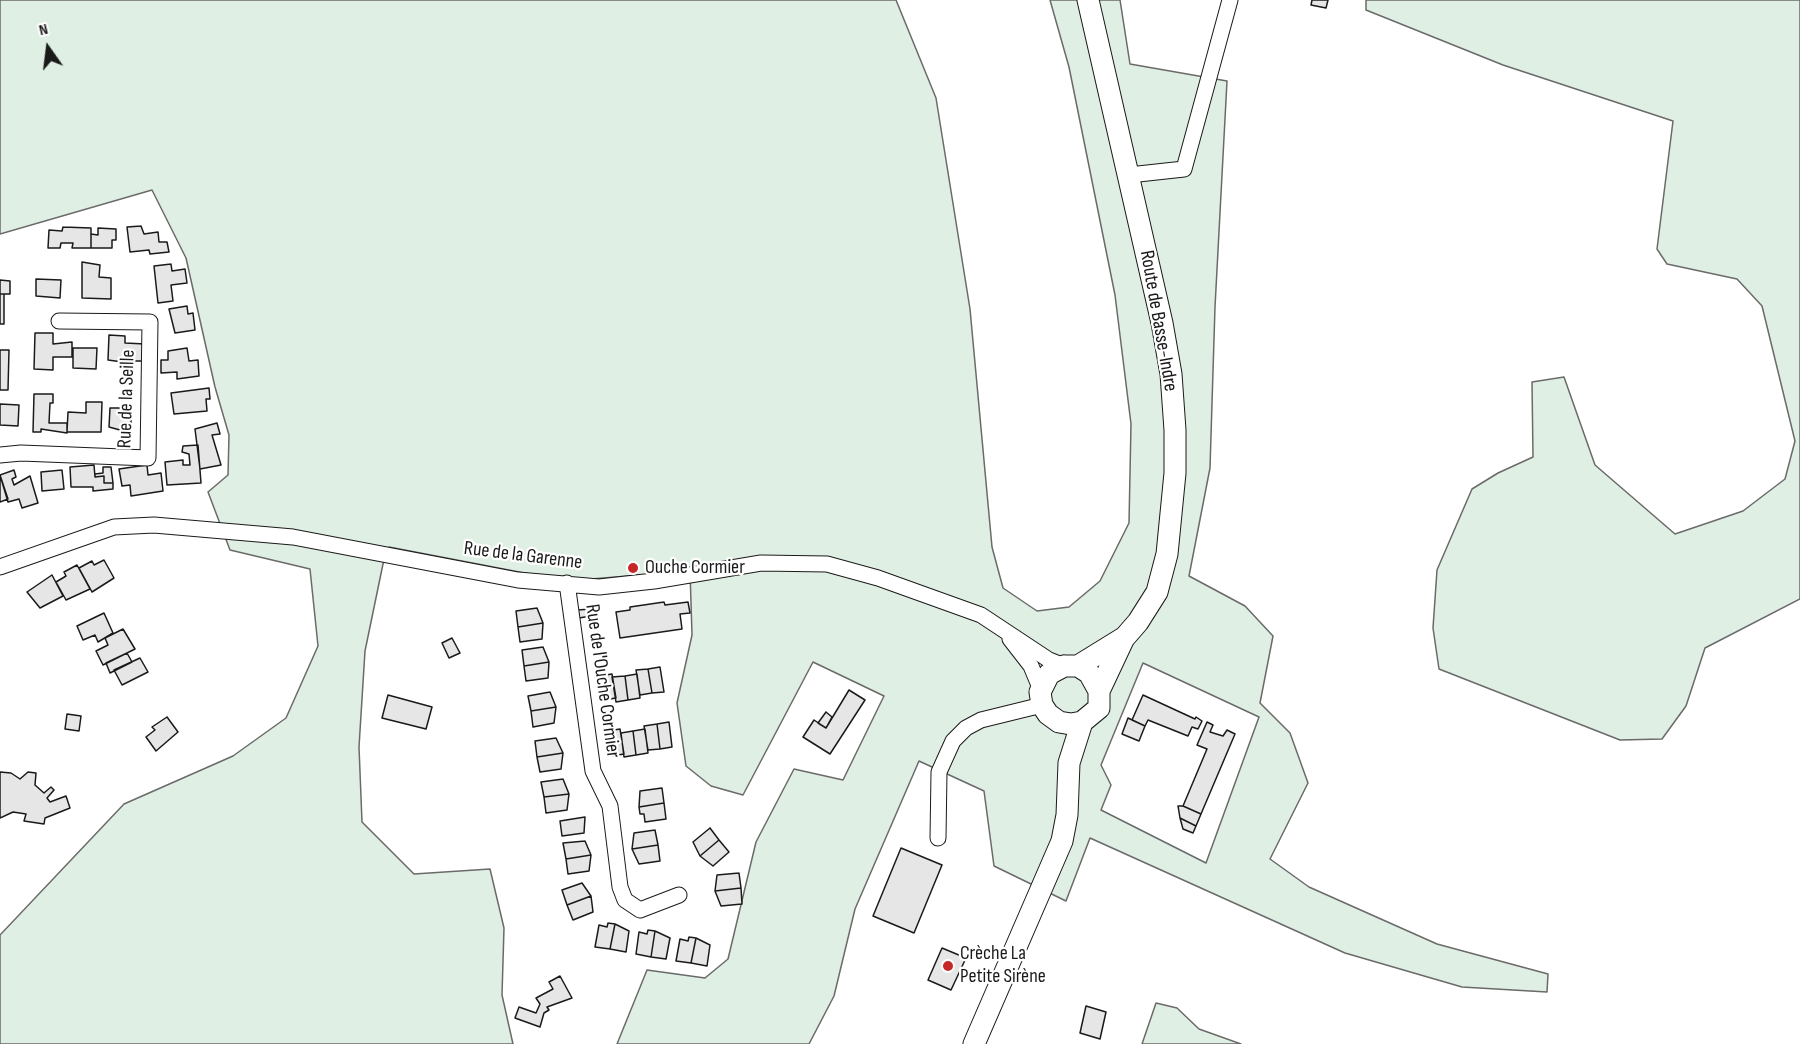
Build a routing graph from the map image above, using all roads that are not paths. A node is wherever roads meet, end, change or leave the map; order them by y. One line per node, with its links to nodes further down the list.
1 (1088, 0): 3 (main road, Route de Basse-Indre)
2 (1230, 0): 3 (street)
3 (1129, 175): 9 (main road, Route de Basse-Indre)
4 (59, 321): 5 (street, Rue de la Seille)
5 (0, 455)
6 (0, 567): 7 (street, Rue de la Garenne)
7 (567, 583): 8 (street, Rue de la Garenne); 16 (street, Rue de l'Ouche Cormier)
8 (1000, 628): 10 (street, Rue de la Garenne); 12 (street, Rue de la Garenne)
9 (1125, 637): 10 (main road, Route de Basse-Indre); 11 (main road, Route de Basse-Indre)
10 (1071, 666): 11 (main road); 12 (main road)
11 (1099, 691): 13 (main road)
12 (1045, 704): 13 (main road); 14 (main road); 15 (street)
13 (1082, 722): 14 (main road)
14 (1069, 763): 17 (main road)
15 (938, 838)
16 (679, 895)
17 (975, 1044)

